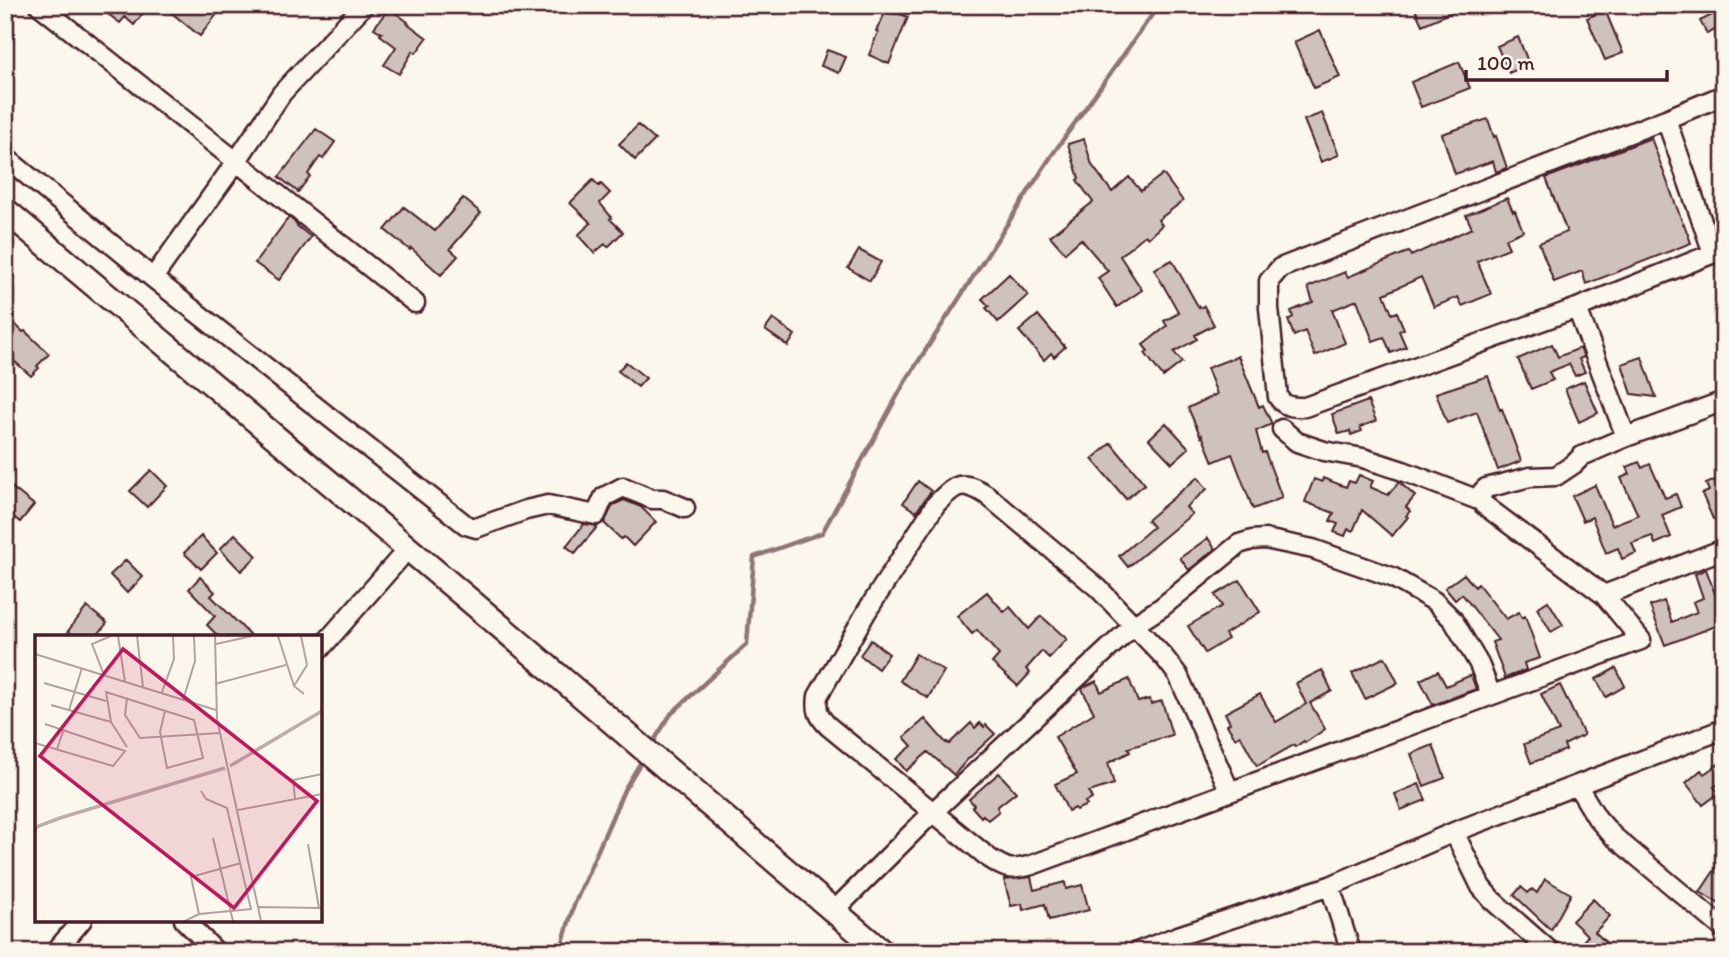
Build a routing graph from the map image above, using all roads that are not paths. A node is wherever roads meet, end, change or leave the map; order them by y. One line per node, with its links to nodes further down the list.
1 (39, 5): 6 (street)
2 (364, 5): 6 (street)
3 (1724, 95): 4 (street)
4 (1666, 119): 9 (street); 12 (street)
5 (5, 157): 10 (street)
6 (236, 162): 10 (street); 11 (street)
7 (5, 210): 30 (main road)
8 (5, 224): 19 (main road)
9 (1718, 251): 12 (street)
10 (153, 278): 17 (street)
11 (415, 303)
12 (1577, 308): 15 (street)
13 (1724, 401): 15 (street)
14 (1282, 429): 16 (street)
15 (1626, 437): 16 (street)
16 (1481, 501): 20 (street)
17 (685, 508)
18 (1724, 549): 20 (street)
19 (399, 559): 22 (street); 37 (main road)
20 (1604, 595): 23 (street)
21 (1134, 625): 23 (street); 26 (street); 27 (street); 27 (street)
22 (322, 647)
23 (1491, 695): 26 (street)
24 (1724, 729): 25 (street)
25 (1577, 785): 28 (street); 33 (street)
26 (1230, 792): 27 (street)
27 (933, 813): 30 (street)
28 (1454, 832): 29 (street); 41 (street)
29 (1329, 886): 34 (street); 40 (street)
30 (834, 911): 38 (main road)
31 (80, 922): 35 (street)
32 (186, 922): 36 (street)
33 (1724, 929)
34 (1181, 944): 39 (street)
35 (55, 952)
36 (216, 952)
37 (859, 952)
38 (882, 952)
39 (1137, 952)
40 (1351, 952)
41 (1551, 952)

